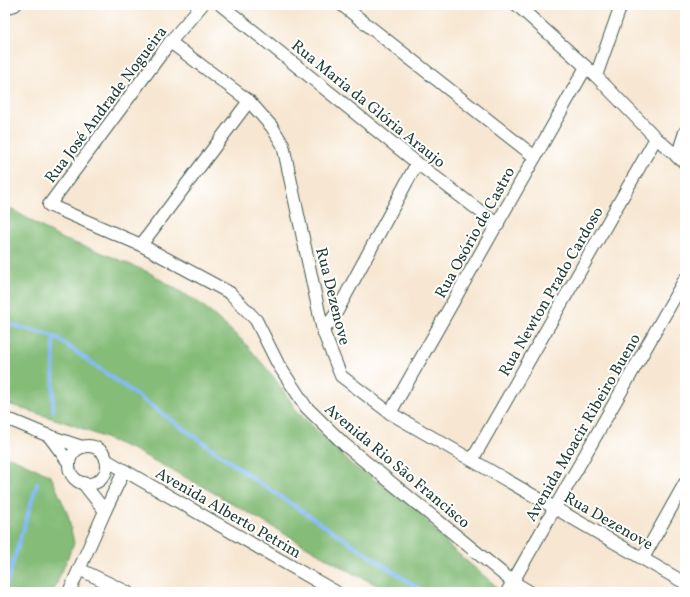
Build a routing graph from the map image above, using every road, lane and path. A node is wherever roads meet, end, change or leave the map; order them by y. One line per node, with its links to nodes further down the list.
1 (15, 5): 7 (street)
2 (202, 5): 8 (street, Rua José Andrade Nogueira)
3 (221, 5): 16 (street, Rua Maria da Glória Araujo)
4 (342, 5): 14 (street)
5 (517, 5): 9 (street)
6 (621, 5): 10 (street)
7 (5, 8)
8 (170, 42): 11 (street, Rua Dezenove); 17 (street, Rua José Andrade Nogueira)
9 (586, 67): 10 (street); 14 (street, Rua Osório de Castro)
10 (596, 76): 13 (street)
11 (249, 101): 19 (street); 21 (street, Rua Dezenove)
12 (685, 132): 15 (street)
13 (656, 138): 15 (street); 27 (street, Rua Newton Prado Cardoso)
14 (535, 157): 18 (street, Rua Osório de Castro)
15 (681, 160)
16 (417, 163): 18 (street, Rua Maria da Glória Araujo); 21 (street)
17 (49, 205): 19 (street, Avenida Rio São Francisco)
18 (498, 225): 22 (street, Rua Osório de Castro)
19 (141, 245): 37 (street, Avenida Rio São Francisco)
20 (685, 279): 32 (street, Avenida Moacir Ribeiro Bueno)
21 (323, 331): 22 (street, Rua Dezenove)
22 (390, 414): 27 (street, Rua Dezenove)
23 (5, 420): 24 (street)
24 (50, 436): 25 (street); 28 (street)
25 (82, 446): 26 (street); 28 (street)
26 (106, 460): 29 (street, Avenida Alberto Petrim); 31 (street)
27 (472, 460): 32 (street, Rua Dezenove)
28 (69, 463): 31 (street)
29 (124, 471): 33 (street); 40 (street, Avenida Alberto Petrim)
30 (685, 482): 34 (street)
31 (83, 483): 33 (street)
32 (555, 508): 34 (street, Rua Dezenove); 37 (street, Avenida Moacir Ribeiro Bueno)
33 (105, 511): 35 (street)
34 (643, 558): 36 (street, Rua Dezenove)
35 (79, 569): 38 (street); 39 (street)
36 (685, 583)
37 (510, 587): 41 (street, Avenida Rio São Francisco)
38 (69, 592)
39 (127, 592)
40 (336, 592)
41 (530, 592)

